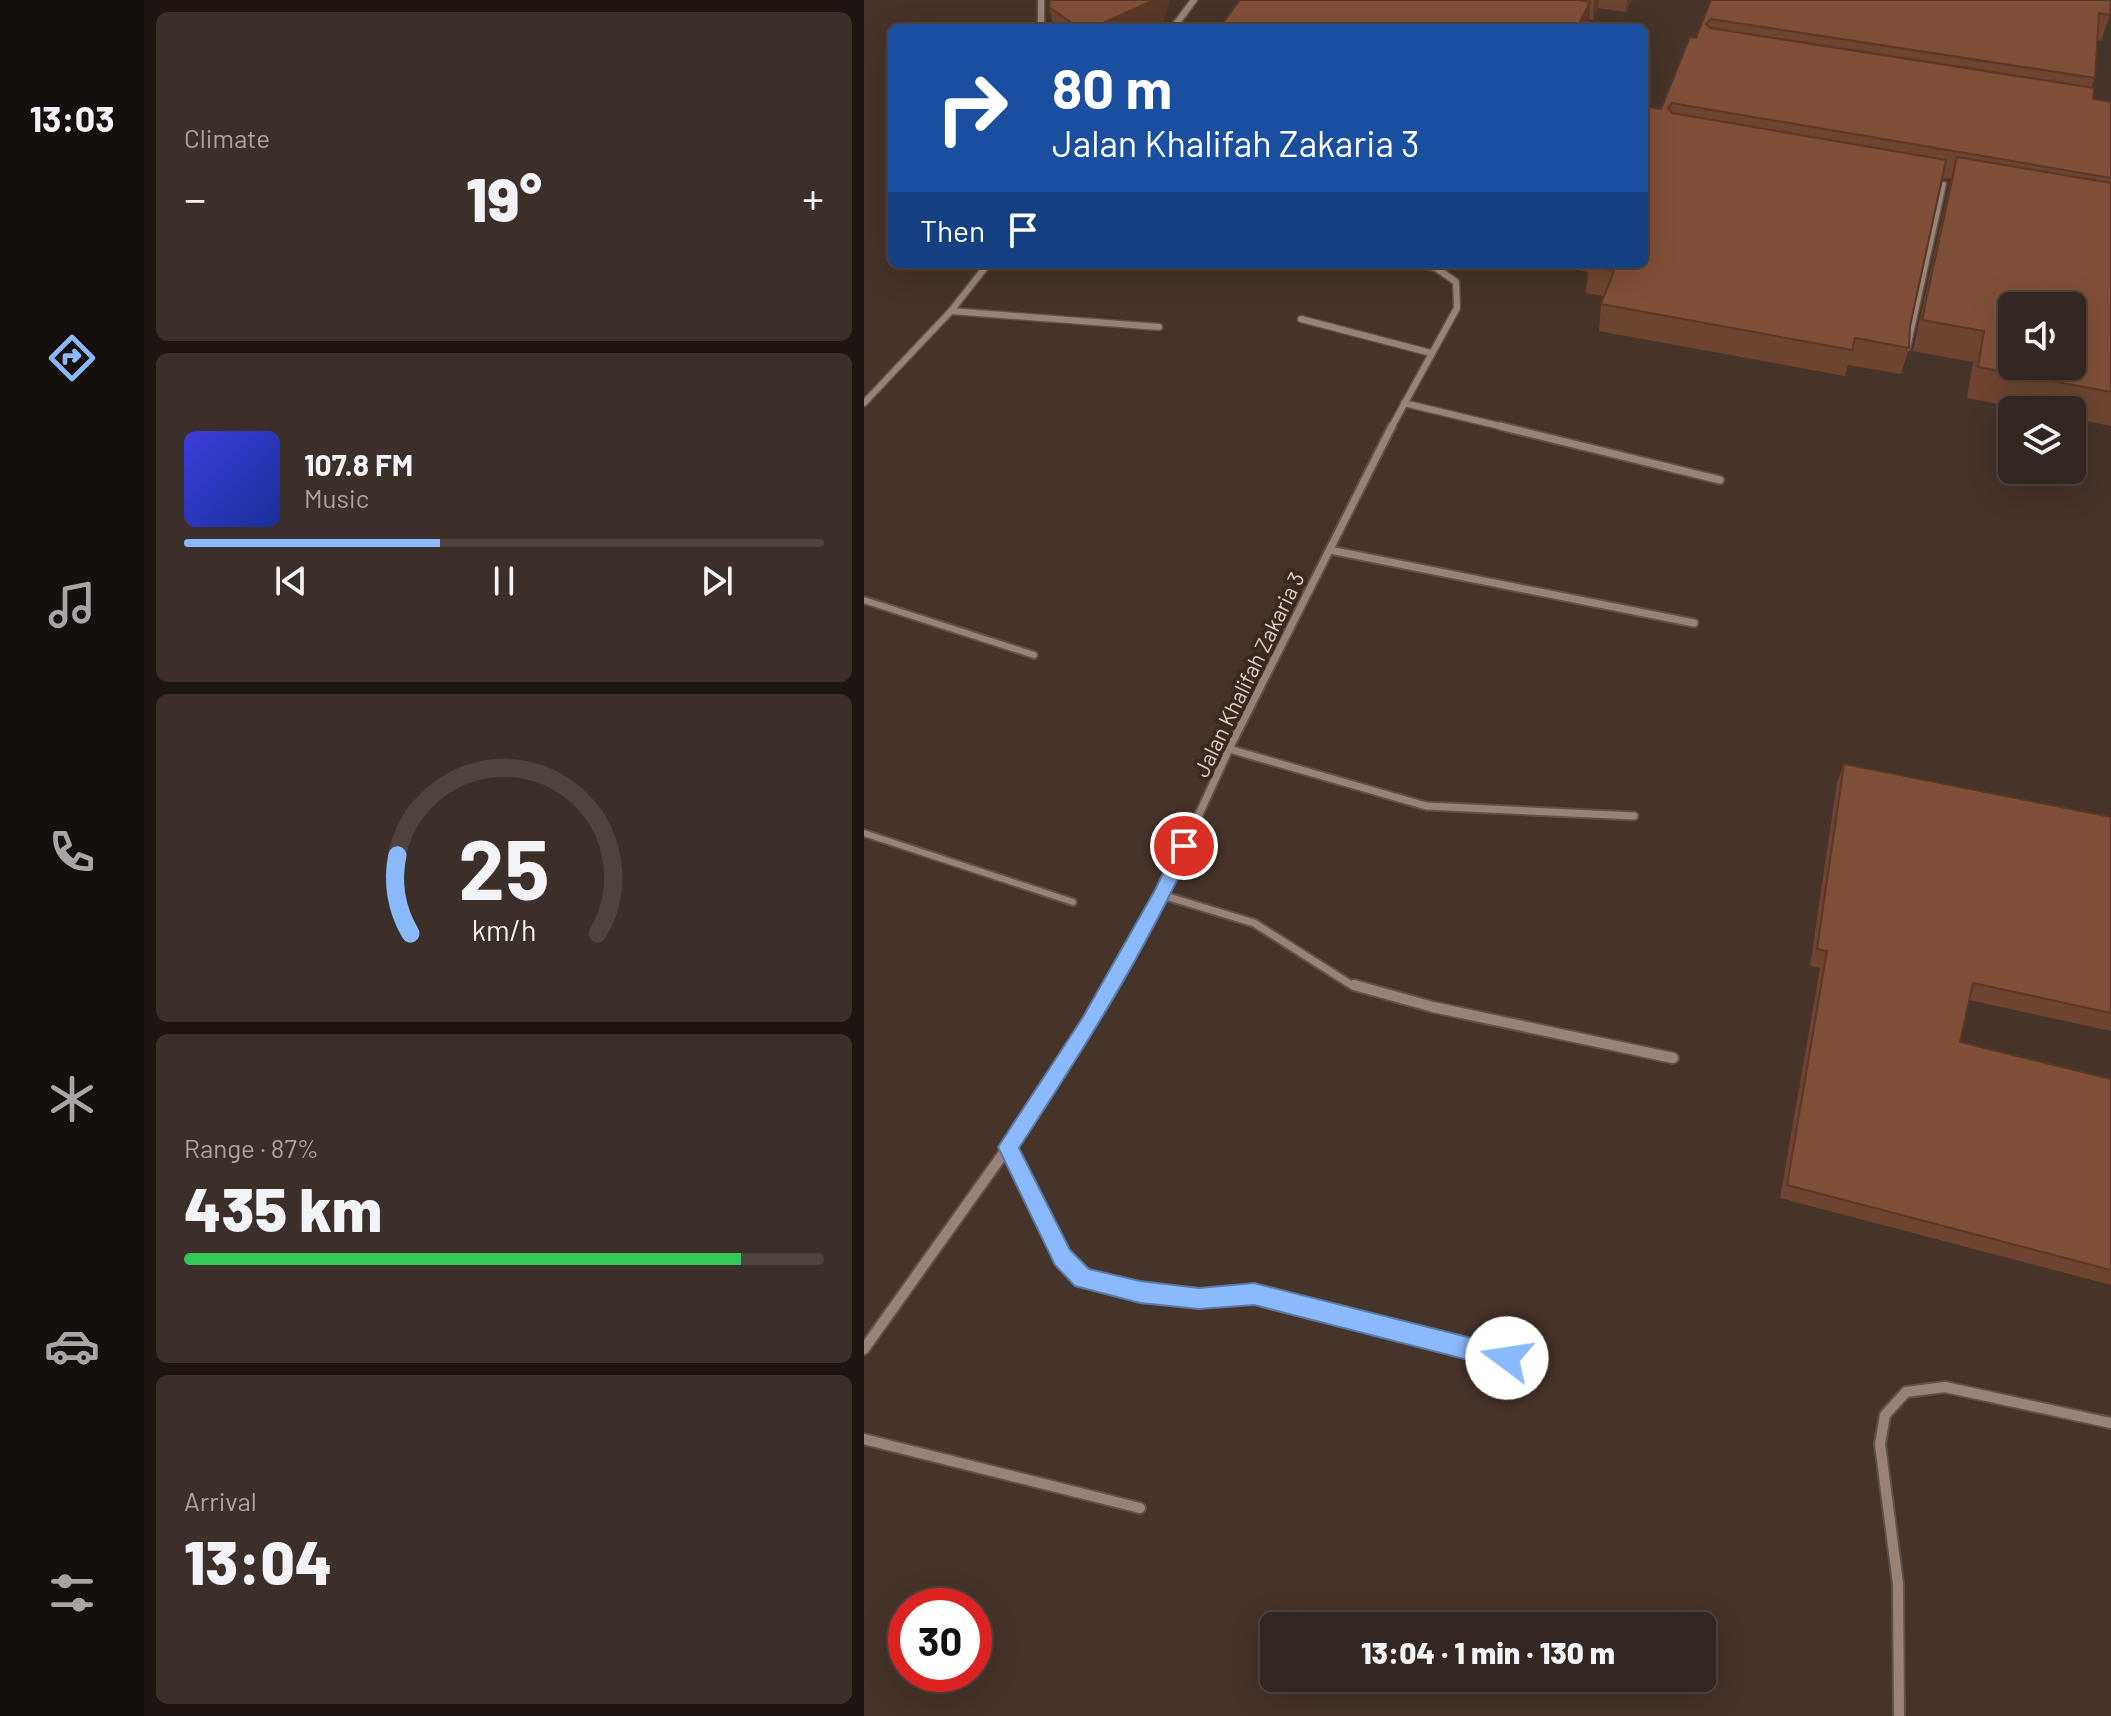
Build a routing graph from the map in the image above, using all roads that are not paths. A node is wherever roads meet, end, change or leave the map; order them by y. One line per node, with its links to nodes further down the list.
1 (1041, 0): 3 (street)
2 (1194, 0): 4 (street)
3 (1041, 24)
4 (1176, 24)
5 (1929, 181): 6 (lane)
6 (1944, 184): 7 (lane); 14 (lane)
7 (1960, 186)
8 (985, 268): 10 (street)
9 (1428, 268): 13 (street, Jalan Khalifah Zakaria 3)
10 (951, 311): 12 (street); 15 (street)
11 (1301, 319): 13 (street)
12 (1159, 327)
13 (1431, 353): 16 (street, Jalan Khalifah Zakaria 3)
14 (1907, 354)
15 (864, 403)
16 (1404, 403): 17 (street); 18 (street, Jalan Khalifah Zakaria 3)
17 (1720, 480)
18 (1330, 550): 20 (street); 22 (street, Jalan Khalifah Zakaria 3)
19 (864, 600): 21 (lane)
20 (1694, 623)
21 (1034, 655)
22 (1229, 749): 23 (street); 25 (street, Jalan Khalifah Zakaria 3)
23 (1634, 816)
24 (864, 833): 26 (lane)
25 (1162, 895): 27 (street); 28 (street, Jalan Khalifah Zakaria 3)
26 (1073, 902)
27 (1673, 1058)
28 (1008, 1147): 29 (street, Jalan Khalifah Zakaria 3); 30 (street)
29 (864, 1349)
30 (1507, 1358)
31 (2111, 1423): 34 (street)
32 (864, 1439): 33 (street)
33 (1140, 1508)
34 (1899, 1716)

